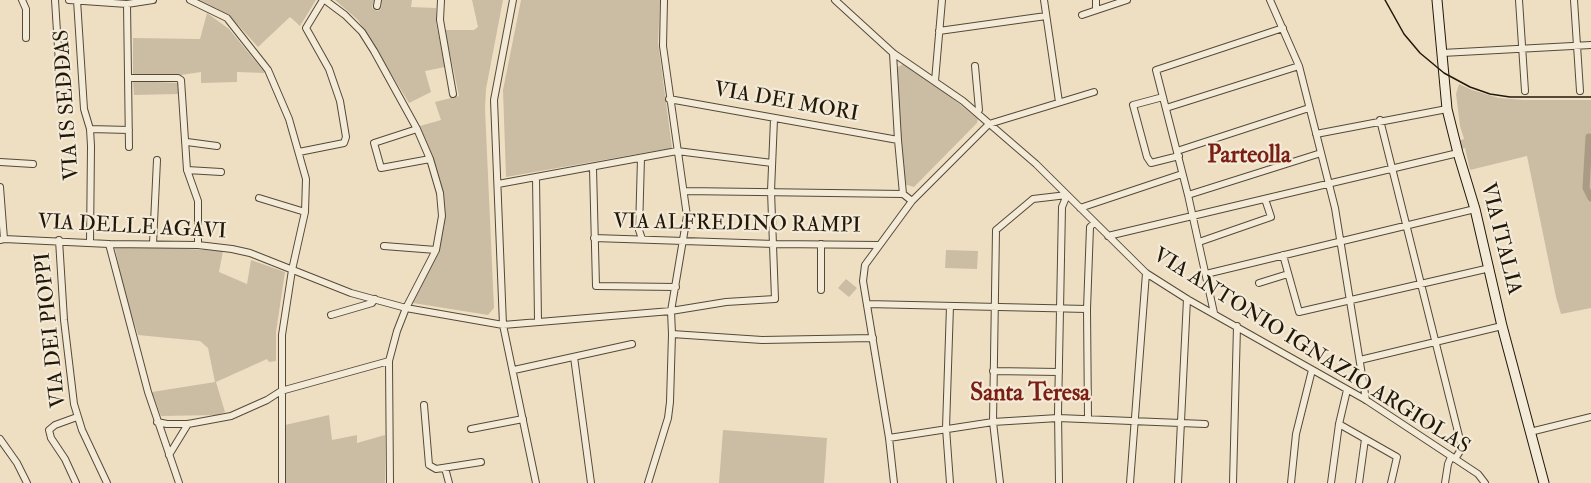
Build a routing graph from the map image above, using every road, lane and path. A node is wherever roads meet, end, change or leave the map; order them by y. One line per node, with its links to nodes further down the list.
1 (22, 0): 26 (street)
2 (55, 0): 35 (street)
3 (69, 0): 4 (street)
4 (77, 0): 20 (street); 51 (street, VIA IS SEDDAS)
5 (153, 0): 20 (street)
6 (189, 0): 60 (street)
7 (324, 0): 52 (street); 60 (street)
8 (441, 0): 40 (street)
9 (513, 0): 77 (street)
10 (664, 0): 42 (street)
11 (835, 0): 30 (street, VIA ANTONIO IGNAZIO ARGIOLAS)
12 (942, 0): 25 (street)
13 (1044, 0): 23 (street)
14 (1096, 0): 21 (street)
15 (1127, 0): 21 (street)
16 (1270, 0): 24 (street)
17 (1437, 0): 31 (street, VIA ITALIA)
18 (1519, 0): 29 (street)
19 (1574, 0): 28 (street)
20 (127, 4): 34 (street)
21 (1096, 10): 22 (street)
22 (1082, 15)
23 (1046, 16): 25 (street); 43 (street)
24 (1283, 28): 33 (street); 41 (street)
25 (939, 31): 36 (street)
26 (26, 38)
27 (1591, 45): 28 (street)
28 (1577, 46): 29 (street); 38 (street)
29 (1522, 48): 31 (street); 37 (street)
30 (893, 53): 36 (street, VIA ANTONIO IGNAZIO ARGIOLAS); 55 (street)
31 (1442, 53): 46 (street, VIA ITALIA)
32 (975, 66): 47 (street)
33 (1299, 66): 44 (street); 45 (street)
34 (129, 78): 53 (street); 56 (street)
35 (60, 79)
36 (935, 81): 47 (street, VIA ANTONIO IGNAZIO ARGIOLAS)
37 (1525, 91)
38 (1580, 91)
39 (1095, 92): 43 (street)
40 (453, 94)
41 (1163, 97): 44 (street); 61 (street)
42 (669, 99): 48 (street, VIA DEI MORI); 59 (street)
43 (1059, 102): 50 (street)
44 (1166, 108): 61 (street)
45 (1309, 108): 54 (street); 61 (street)
46 (1447, 109): 49 (street); 63 (street, VIA ITALIA)
47 (977, 112): 50 (street, VIA ANTONIO IGNAZIO ARGIOLAS)
48 (774, 119): 55 (street, VIA DEI MORI); 68 (street)
49 (1380, 120): 54 (street); 71 (street)
50 (989, 124): 82 (street, VIA ANTONIO IGNAZIO ARGIOLAS); 86 (street)
51 (90, 129): 53 (street); 101 (street, VIA IS SEDDAS)
52 (417, 129): 65 (street); 65 (street)
53 (129, 130): 58 (street)
54 (1316, 134): 62 (street)
55 (898, 140): 81 (street)
56 (187, 142): 57 (street); 72 (street)
57 (218, 146)
58 (129, 147)
59 (677, 151): 64 (street); 68 (street); 79 (street)
60 (299, 152): 89 (street)
61 (1178, 153): 74 (street)
62 (1321, 153): 76 (street); 83 (street)
63 (1458, 153): 71 (street); 88 (street, VIA ITALIA)
64 (641, 158): 70 (street); 96 (street)
65 (430, 159): 109 (street)
66 (157, 160): 103 (street)
67 (0, 162): 69 (street)
68 (772, 163): 80 (street)
69 (33, 164)
70 (593, 168): 75 (street); 94 (street)
71 (1393, 168): 76 (street); 92 (street)
72 (188, 170): 73 (street); 107 (street)
73 (221, 172)
74 (1182, 174): 83 (street); 87 (street)
75 (536, 177): 77 (street); 132 (street)
76 (1329, 183): 85 (street); 99 (street)
77 (498, 184): 133 (street)
78 (0, 187): 95 (street)
79 (685, 191): 80 (street); 98 (street)
80 (771, 191): 81 (street); 104 (street)
81 (903, 194): 86 (street)
82 (1067, 195): 87 (street, VIA ANTONIO IGNAZIO ARGIOLAS); 125 (street); 127 (street)
83 (1188, 195): 90 (street)
84 (259, 198): 89 (street)
85 (1265, 199): 90 (street); 100 (street)
86 (912, 201): 106 (street)
87 (1080, 208): 91 (street, VIA ANTONIO IGNAZIO ARGIOLAS)
88 (1475, 209): 92 (street); 111 (street, VIA ITALIA)
89 (304, 212): 112 (street)
90 (1192, 216): 93 (street); 100 (street)
91 (1094, 223): 93 (street, VIA ANTONIO IGNAZIO ARGIOLAS); 128 (street)
92 (1407, 225): 99 (street); 117 (street)
93 (1108, 236): 113 (street, VIA ANTONIO IGNAZIO ARGIOLAS)
94 (594, 238): 96 (street, VIA ALFREDINO RAMPI); 118 (street)
95 (2, 239): 97 (street, VIA DELLE AGAVI)
96 (642, 239): 98 (street, VIA ALFREDINO RAMPI)
97 (59, 240): 101 (street, VIA DELLE AGAVI); 151 (street, VIA DEI PIOPPI)
98 (682, 241): 104 (street, VIA ALFREDINO RAMPI); 118 (street)
99 (1340, 241): 110 (street); 122 (street)
100 (1199, 242): 114 (street)
101 (90, 243): 102 (street, VIA DELLE AGAVI)
102 (109, 244): 103 (street, VIA DELLE AGAVI); 157 (street)
103 (153, 244): 107 (street, VIA DELLE AGAVI)
104 (774, 244): 105 (street, VIA ALFREDINO RAMPI); 129 (street, VIA DELLE AGAVI)
105 (820, 244): 106 (street, VIA ALFREDINO RAMPI); 119 (street)
106 (879, 244): 123 (street)
107 (198, 245): 112 (street, VIA DELLE AGAVI)
108 (384, 246): 109 (street)
109 (436, 250): 126 (street)
110 (1283, 255): 114 (street); 115 (street)
111 (1490, 267): 117 (street); 135 (street, VIA ITALIA)
112 (292, 270): 120 (street, VIA DELLE AGAVI); 148 (street)
113 (1146, 273): 121 (street, VIA ANTONIO IGNAZIO ARGIOLAS); 156 (street)
114 (1206, 274): 130 (street)
115 (1288, 274): 116 (street); 122 (street)
116 (1259, 283)
117 (1422, 285): 122 (street); 138 (street)
118 (676, 286): 129 (street)
119 (821, 290)
120 (375, 299): 126 (street, VIA DELLE AGAVI); 131 (street)
121 (1187, 299): 130 (street, VIA ANTONIO IGNAZIO ARGIOLAS); 159 (street)
122 (1350, 300): 141 (street)
123 (867, 304): 124 (street); 137 (street)
124 (950, 306): 125 (street); 163 (street)
125 (995, 307): 127 (street); 145 (street)
126 (406, 308): 133 (street, VIA DELLE AGAVI); 142 (street)
127 (1060, 309): 128 (street); 146 (street)
128 (1087, 309): 154 (street)
129 (671, 311): 132 (street, VIA DELLE AGAVI); 136 (street)
130 (1214, 313): 134 (street, VIA ANTONIO IGNAZIO ARGIOLAS)
131 (331, 315)
132 (538, 321): 133 (street, VIA DELLE AGAVI)
133 (503, 325): 143 (street)
134 (1237, 326): 144 (street, VIA ANTONIO IGNAZIO ARGIOLAS); 189 (street)
135 (1502, 326): 138 (street); 165 (street, VIA ITALIA)
136 (672, 334): 137 (street); 182 (street)
137 (873, 338): 166 (street)
138 (1436, 341): 141 (street); 170 (street)
139 (632, 344): 140 (street)
140 (573, 357): 143 (street); 181 (street)
141 (1360, 360): 149 (street)
142 (389, 361): 148 (street); 178 (street)
143 (514, 370): 155 (street)
144 (1312, 370): 147 (street, VIA ANTONIO IGNAZIO ARGIOLAS); 190 (street)
145 (993, 371): 146 (street); 158 (street)
146 (1059, 372): 153 (street)
147 (1347, 390): 149 (street, VIA ANTONIO IGNAZIO ARGIOLAS); 162 (street)
148 (280, 391): 160 (street); 177 (street)
149 (1366, 400): 170 (street, VIA ANTONIO IGNAZIO ARGIOLAS)
150 (424, 405): 172 (street)
151 (77, 417): 174 (street); 175 (street, VIA DEI PIOPPI)
152 (1591, 417): 165 (street)
153 (1058, 418): 154 (street); 158 (street); 186 (street)
154 (1088, 418): 156 (street)
155 (523, 419): 164 (street); 180 (street)
156 (1134, 421): 159 (street); 187 (street)
157 (157, 422): 160 (street); 169 (street)
158 (993, 422): 163 (street); 185 (street)
159 (1181, 422): 161 (street); 188 (street)
160 (188, 424): 169 (street)
161 (1205, 424)
162 (1339, 424): 168 (street); 191 (street)
163 (946, 428): 166 (street); 184 (street)
164 (471, 429)
165 (1530, 432): 196 (street, VIA ITALIA)
166 (889, 438): 183 (street)
167 (0, 439): 173 (street)
168 (1365, 439): 192 (street); 193 (street)
169 (169, 455): 176 (street)
170 (1453, 458): 194 (street); 195 (street, VIA ANTONIO IGNAZIO ARGIOLAS)
171 (481, 462): 172 (street)
172 (446, 468): 179 (street)
173 (27, 483)
174 (76, 483)
175 (107, 483)
176 (179, 483)
177 (282, 483)
178 (390, 483)
179 (449, 483)
180 (536, 483)
181 (591, 483)
182 (648, 483)
183 (894, 483)
184 (951, 483)
185 (1000, 483)
186 (1059, 483)
187 (1130, 483)
188 (1178, 483)
189 (1233, 483)
190 (1291, 483)
191 (1331, 483)
192 (1359, 483)
193 (1391, 483)
194 (1445, 483)
195 (1485, 483)
196 (1544, 483)

